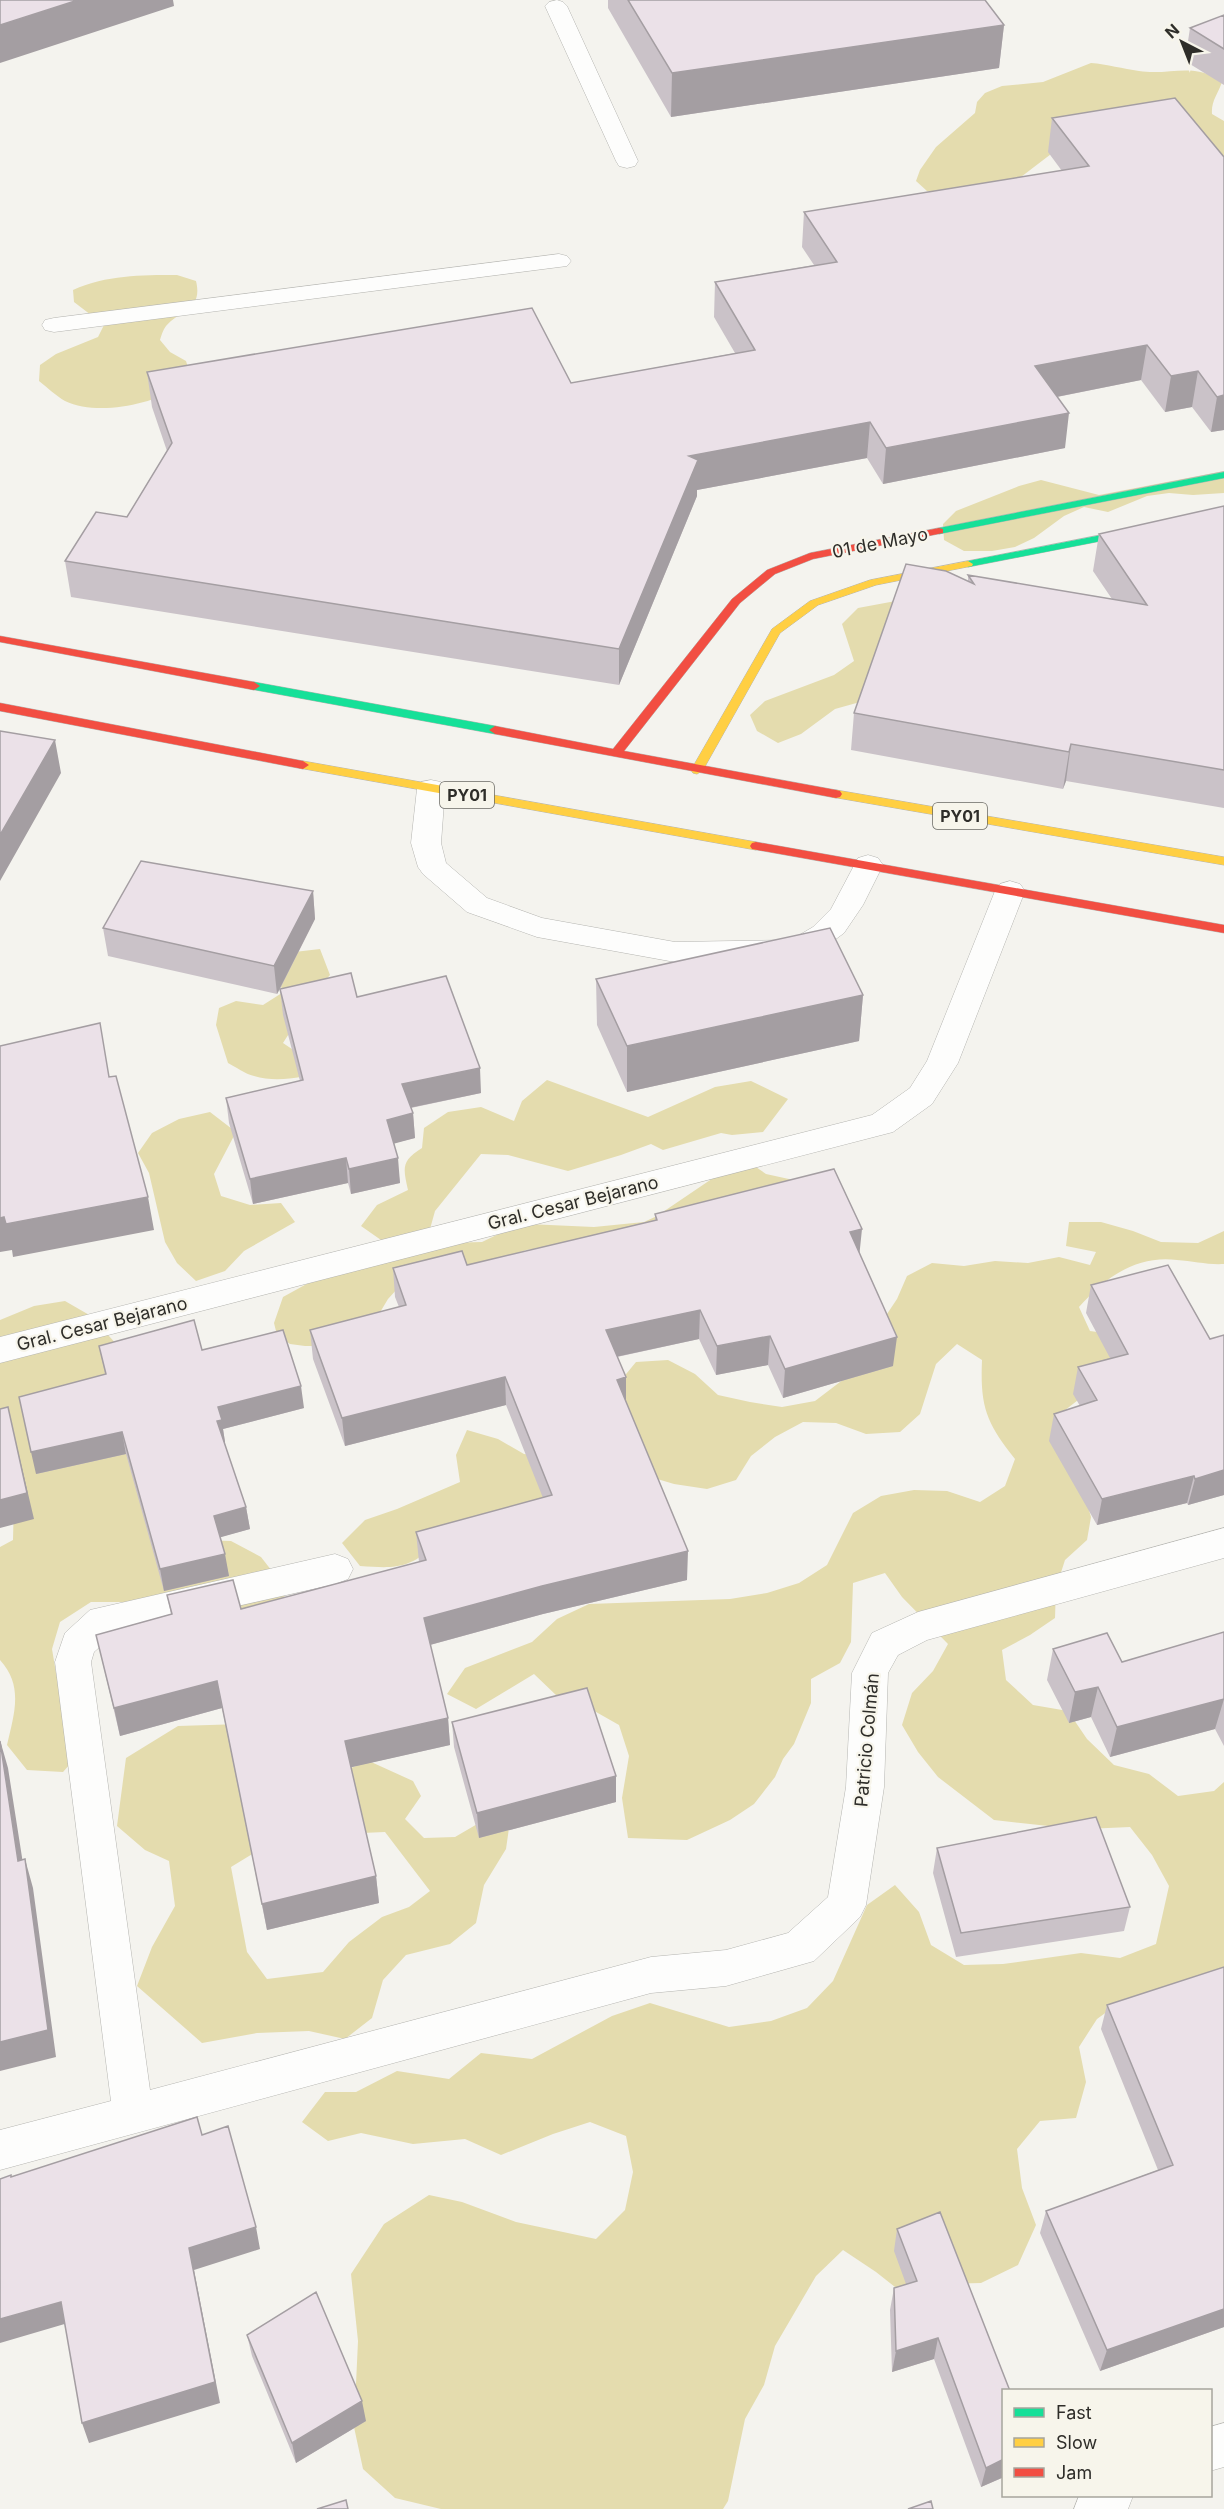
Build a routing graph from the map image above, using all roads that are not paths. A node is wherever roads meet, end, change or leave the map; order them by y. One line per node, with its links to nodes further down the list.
1 (556, 6): 2 (street)
2 (627, 161)
3 (559, 261): 4 (street)
4 (54, 325)
5 (1224, 475): 9 (main road, 01 de Mayo)
6 (1224, 514): 10 (main road, 01 de Mayo)
7 (0, 639): 9 (main road, PY01)
8 (0, 707): 11 (main road, PY01)
9 (617, 753): 10 (main road, PY01)
10 (697, 770): 12 (main road, PY01)
11 (431, 789): 13 (main road, PY01); 13 (street)
12 (1224, 861)
13 (868, 865): 14 (main road, PY01)
14 (1010, 891): 15 (main road, PY01); 16 (street, Gral. Cesar Bejarano)
15 (1224, 929)
16 (0, 1350)
17 (1224, 1543): 19 (street, Patricio Colmán)
18 (335, 1569): 19 (street)
19 (133, 2114): 20 (street, Patricio Colmán)
20 (0, 2150)
21 (1110, 2497): 22 (street)
22 (1096, 2509)

